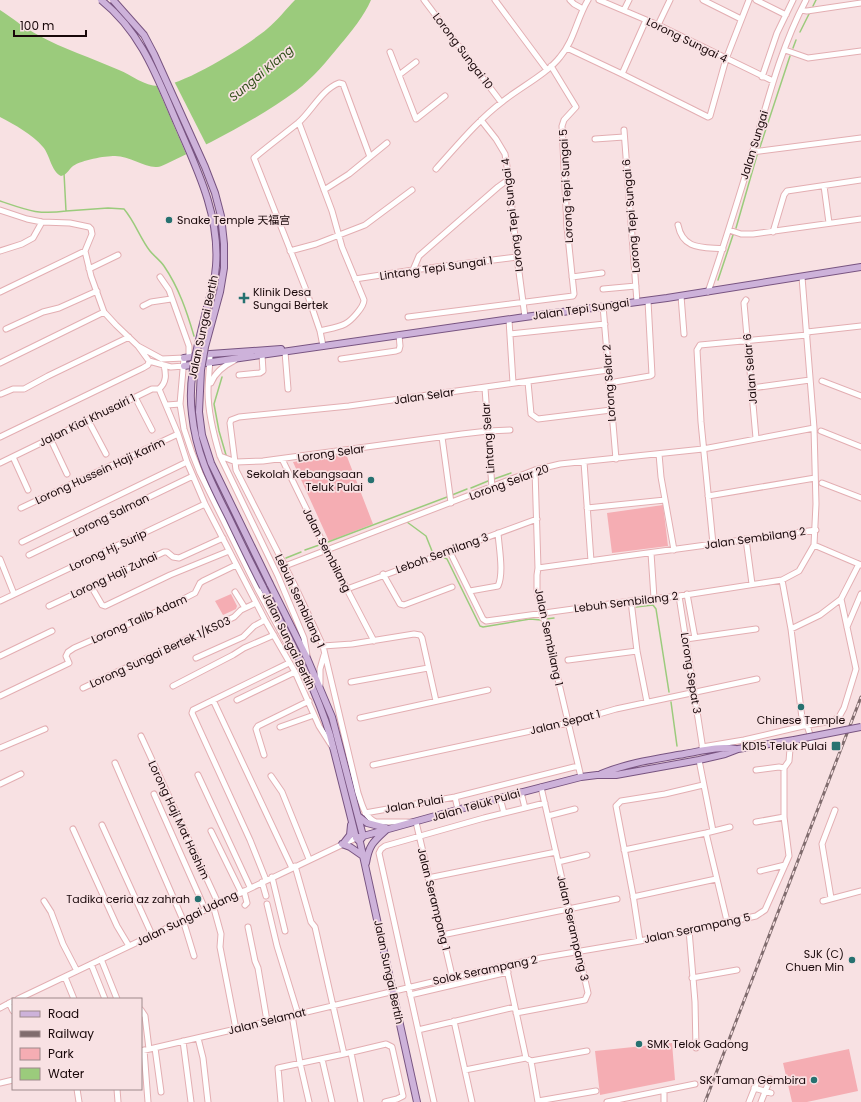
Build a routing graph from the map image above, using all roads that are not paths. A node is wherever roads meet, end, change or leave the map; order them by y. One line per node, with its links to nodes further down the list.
1 (101, 0): 227 (main road, Jalan Sungai Bertih, bridge)
2 (114, 0): 225 (main road, Jalan Sungai Bertih, bridge)
3 (424, 0): 35 (street, Lorong Sungai 10)
4 (495, 0): 29 (street)
5 (570, 0): 16 (street)
6 (588, 0): 16 (street)
7 (599, 0): 17 (street, Lorong Sungai 4)
8 (629, 0): 17 (street)
9 (670, 0): 22 (street)
10 (704, 0): 20 (street)
11 (749, 0): 20 (street)
12 (756, 0): 19 (street)
13 (793, 0): 19 (street)
14 (806, 0): 18 (street, Jalan Sungai)
15 (861, 3): 18 (street)
16 (583, 9): 23 (street)
17 (624, 10): 21 (street, Lorong Sungai 4)
18 (801, 10): 24 (street, Jalan Sungai)
19 (786, 15): 32 (street)
20 (741, 18): 27 (street)
21 (646, 20): 22 (street, Lorong Sungai 4); 30 (street)
22 (658, 25): 27 (street, Lorong Sungai 4)
23 (567, 48): 29 (street); 30 (street)
24 (785, 50): 25 (street); 33 (street, Jalan Sungai)
25 (861, 51)
26 (390, 52): 31 (street)
27 (726, 59): 30 (street); 32 (street, Lorong Sungai 4)
28 (416, 62): 31 (street)
29 (549, 68): 35 (street); 70 (street, Lorong Tepi Sungai 5)
30 (622, 74)
31 (399, 75): 34 (street)
32 (762, 77): 33 (street, Lorong Sungai 4)
33 (773, 81): 43 (street, Jalan Sungai)
34 (445, 96)
35 (501, 102): 36 (street)
36 (481, 120): 45 (street); 46 (street, Lorong Tepi Sungai 4)
37 (299, 123): 44 (street); 49 (street); 62 (street)
38 (624, 130): 39 (street, Lorong Tepi Sungai 6)
39 (624, 137): 41 (street); 73 (street, Lorong Tepi Sungai 6)
40 (861, 138): 43 (street)
41 (595, 139)
42 (387, 143): 44 (street)
43 (752, 152): 56 (street, Jalan Sungai)
44 (370, 158): 49 (street)
45 (436, 169)
46 (509, 179): 64 (street, Lorong Tepi Sungai 4); 67 (street)
47 (861, 180): 48 (street)
48 (824, 186): 54 (street); 57 (street)
49 (324, 190): 58 (street)
50 (412, 190): 58 (street)
51 (0, 210): 53 (street)
52 (861, 219): 54 (street)
53 (42, 222): 60 (street); 61 (street)
54 (829, 223): 57 (street)
55 (678, 225): 59 (street)
56 (729, 230): 57 (street); 59 (street, Jalan Sungai)
57 (773, 232)
58 (340, 235): 62 (street); 72 (street)
59 (722, 249): 77 (street, Jalan Sungai)
60 (0, 251)
61 (85, 251): 66 (street); 76 (street)
62 (290, 251): 94 (street)
63 (118, 255): 66 (street)
64 (517, 257): 67 (street, Lintang Tepi Sungai 1); 83 (street, Lorong Tepi Sungai 4)
65 (861, 268): 71 (main road, Jalan Tepi Sungai)
66 (89, 270): 75 (street)
67 (413, 270): 72 (street, Lintang Tepi Sungai 1)
68 (602, 273): 70 (street)
69 (160, 277): 80 (street)
70 (572, 277): 78 (street, Lorong Tepi Sungai 5)
71 (802, 277): 77 (main road, Jalan Tepi Sungai); 97 (street, Jalan Sembilang 2)
72 (355, 279): 94 (street)
73 (636, 286): 74 (street); 84 (street, Lorong Tepi Sungai 6)
74 (603, 289)
75 (97, 291): 87 (street); 93 (street)
76 (0, 292)
77 (708, 292): 79 (main road, Jalan Tepi Sungai)
78 (574, 294): 83 (street, Jalan Tepi Sungai)
79 (681, 296): 81 (main road, Jalan Tepi Sungai); 96 (street)
80 (171, 299): 85 (street); 107 (street)
81 (648, 300): 84 (main road, Jalan Tepi Sungai); 121 (street)
82 (746, 300): 100 (street, Jalan Selar 6)
83 (523, 302): 88 (street, Jalan Tepi Sungai); 89 (street, Lorong Tepi Sungai 4)
84 (637, 302): 86 (main road, Jalan Tepi Sungai)
85 (143, 306)
86 (604, 306): 89 (main road, Jalan Tepi Sungai); 91 (street, Lorong Selar 2)
87 (104, 312): 99 (street); 111 (street)
88 (408, 317)
89 (525, 317): 90 (main road, Jalan Tepi Sungai)
90 (509, 320): 95 (street); 98 (main road, Jalan Tepi Sungai)
91 (605, 324): 95 (street); 115 (street, Lorong Selar 2)
92 (861, 326): 97 (street)
93 (6, 329)
94 (320, 330): 102 (street)
95 (510, 334): 120 (street)
96 (684, 334)
97 (807, 334): 100 (street); 117 (street, Jalan Sembilang 2)
98 (399, 335): 102 (main road, Jalan Tepi Sungai); 108 (street)
99 (129, 337): 101 (street); 127 (street)
100 (748, 341): 124 (street, Jalan Selar 6); 146 (street)
101 (138, 346): 107 (street); 110 (street)
102 (324, 346): 103 (main road, Jalan Tepi Sungai)
103 (300, 349): 104 (main road, Jalan Tepi Sungai); 105 (main road, Jalan Tepi Sungai)
104 (285, 352): 106 (main road, Jalan Tepi Sungai); 125 (street)
105 (210, 354): 107 (main road, Jalan Tepi Sungai); 112 (street)
106 (262, 355): 109 (main road, Jalan Tepi Sungai); 116 (street)
107 (186, 358): 114 (street)
108 (341, 359)
109 (235, 360): 112 (main road, Jalan Tepi Sungai); 126 (street)
110 (149, 361): 113 (street); 141 (street)
111 (0, 363)
112 (210, 363): 114 (main road, Jalan Tepi Sungai); 126 (street)
113 (164, 365): 114 (street); 122 (street)
114 (184, 366): 130 (street)
115 (608, 370): 119 (street, Jalan Selar); 121 (street, Lorong Selar 2)
116 (240, 375)
117 (810, 380): 124 (street); 135 (street, Jalan Sembilang 2)
118 (822, 381): 128 (street)
119 (528, 382): 120 (street, Jalan Selar); 132 (street)
120 (513, 383): 123 (street, Jalan Selar)
121 (609, 383): 132 (street, Lorong Selar 2)
122 (160, 388): 129 (street, Jalan Kiai Khusairi 1); 131 (street)
123 (485, 388): 133 (street, Jalan Selar); 138 (street, Lintang Selar)
124 (752, 388): 144 (street, Jalan Selar 6)
125 (288, 389)
126 (208, 392): 149 (street)
127 (1, 394)
128 (861, 396)
129 (135, 397): 134 (street, Jalan Kiai Khusairi 1); 136 (street)
130 (180, 404): 131 (street); 227 (street)
131 (167, 405): 140 (street)
132 (611, 410): 152 (street, Lorong Selar 2)
133 (239, 417): 154 (street, Lebuh Sembilang 1)
134 (88, 420): 143 (street, Jalan Kiai Khusairi 1); 147 (street)
135 (814, 428): 144 (street, Lorong Selar 20); 160 (street, Jalan Sembilang 2)
136 (152, 430)
137 (510, 430): 138 (street, Lorong Selar)
138 (488, 431): 142 (street, Lorong Selar); 162 (street, Lintang Selar)
139 (821, 431): 145 (street)
140 (178, 434): 153 (street); 169 (street, Lorong Hussein Haji Karim)
141 (0, 436)
142 (442, 437): 151 (street, Lorong Selar); 167 (street)
143 (50, 438): 150 (street, Jalan Kiai Khusairi 1); 158 (street)
144 (756, 438): 146 (street, Lorong Selar 20)
145 (861, 447)
146 (703, 449): 148 (street, Lorong Selar 20); 164 (street)
147 (106, 454)
148 (659, 454): 152 (street, Lorong Selar 20); 166 (street)
149 (220, 456): 154 (street, Lorong Selar); 225 (street)
150 (13, 457): 156 (street, Jalan Kiai Khusairi 1); 163 (street)
151 (282, 459): 154 (street, Lorong Selar); 182 (street, Jalan Sembilang)
152 (616, 459): 155 (street, Lorong Selar 20)
153 (187, 462): 159 (street); 176 (street)
154 (236, 462): 189 (street, Lebuh Sembilang 1)
155 (584, 462): 157 (street, Lorong Selar 20); 170 (street)
156 (0, 463)
157 (535, 470): 162 (street, Lorong Selar 20); 171 (street, Jalan Sembilang 1)
158 (67, 474)
159 (193, 476): 168 (street); 184 (street, Lorong Salman)
160 (815, 478): 164 (street); 172 (street, Jalan Sembilang 2)
161 (822, 483): 165 (street)
162 (492, 488): 167 (street, Lorong Selar 20)
163 (28, 490)
164 (708, 496): 177 (street)
165 (861, 498)
166 (665, 500): 170 (street); 180 (street)
167 (451, 503): 182 (street, Lorong Selar 20)
168 (205, 504): 174 (street); 199 (street, Lorong Hj. Surip)
169 (21, 508)
170 (587, 508): 186 (street)
171 (537, 519): 173 (street, Leboh Semilang 3); 190 (street, Jalan Sembilang 1)
172 (816, 530): 175 (street, Jalan Sembilang 2); 178 (street, Lebuh Sembilang 2)
173 (498, 533): 179 (street, Leboh Semilang 3); 197 (street)
174 (222, 538): 181 (street); 194 (street, Lorong Haji Zuhai)
175 (746, 540): 177 (street, Jalan Sembilang 2); 193 (street)
176 (22, 542)
177 (713, 544): 180 (street, Jalan Sembilang 2)
178 (814, 545): 187 (street); 192 (street, Lebuh Sembilang 2)
179 (450, 550): 191 (street, Leboh Semilang 3); 197 (street, Lebuh Sembilang 2)
180 (674, 550): 183 (street, Jalan Sembilang 2)
181 (229, 551): 188 (street); 194 (street)
182 (327, 551): 189 (street, Lorong Selar 20); 196 (street, Jalan Sembilang)
183 (651, 553): 186 (street, Jalan Sembilang 2); 203 (street)
184 (29, 555)
185 (0, 559): 199 (street)
186 (591, 561): 190 (street, Jalan Sembilang 2)
187 (860, 564): 204 (street)
188 (236, 565): 207 (street); 238 (street, Lorong Talib Adam)
189 (285, 566): 220 (street, Lebuh Sembilang 1)
190 (538, 568): 210 (street, Jalan Sembilang 1)
191 (383, 574): 195 (street); 196 (street, Leboh Semilang 3)
192 (782, 580): 193 (street, Lebuh Sembilang 2); 214 (street)
193 (752, 584): 200 (street, Lebuh Sembilang 2)
194 (91, 586): 208 (street, Lorong Haji Zuhai)
195 (452, 587)
196 (347, 589): 219 (street, Jalan Sembilang)
197 (470, 591): 210 (street, Lebuh Sembilang 2)
198 (235, 592): 209 (street)
199 (12, 594): 205 (street, Lorong Hj. Surip)
200 (688, 594): 202 (street, Lebuh Sembilang 2); 217 (street)
201 (861, 594): 212 (street)
202 (679, 596): 203 (street, Lebuh Sembilang 2); 218 (street, Lorong Sepat 3)
203 (654, 598): 206 (street, Lebuh Sembilang 2)
204 (840, 599): 212 (street); 214 (street)
205 (0, 601)
206 (631, 601): 210 (street, Lebuh Sembilang 2); 221 (street)
207 (256, 603): 209 (street, Lorong Sungai Bertek 1/KS03); 211 (street)
208 (49, 606)
209 (245, 608): 235 (street, Lorong Sungai Bertek 1/KS03)
210 (542, 613): 246 (street, Jalan Sembilang 1)
211 (265, 620): 216 (street); 224 (street)
212 (847, 627): 247 (street)
213 (756, 629): 217 (street)
214 (791, 629): 247 (street)
215 (52, 631): 223 (street)
216 (274, 635): 228 (street); 234 (street)
217 (696, 638): 218 (street)
218 (686, 639): 237 (street, Lorong Sepat 3)
219 (374, 641): 220 (street); 229 (street)
220 (323, 646): 222 (street, Lebuh Sembilang 1)
221 (638, 651): 226 (street); 243 (street)
222 (324, 654): 233 (street); 283 (street, Lebuh Sembilang 1)
223 (0, 656)
224 (196, 658)
225 (307, 658): 233 (main road, Jalan Sungai Bertih)
226 (568, 660)
227 (300, 661): 253 (main road, Jalan Sungai Bertih)
228 (289, 662): 230 (street); 239 (street)
229 (428, 668): 232 (street); 242 (street)
230 (295, 672): 240 (street); 241 (street)
231 (756, 679): 237 (street, Jalan Sepat 1)
232 (351, 682)
233 (320, 685): 285 (main road, Jalan Sungai Bertih)
234 (173, 686)
235 (83, 688)
236 (488, 690): 242 (street)
237 (695, 693): 243 (street, Jalan Sepat 1); 254 (street, Lorong Sepat 3)
238 (0, 696)
239 (213, 700): 310 (street); 315 (street)
240 (237, 700)
241 (309, 701): 244 (street); 256 (street)
242 (436, 702): 245 (street)
243 (648, 702): 246 (street, Jalan Sepat 1)
244 (314, 715): 249 (street); 253 (street)
245 (360, 718)
246 (568, 723): 261 (street, Jalan Sepat 1); 262 (street, Jalan Sembilang 1)
247 (805, 726): 254 (street); 263 (street, Jalan Serampang 5)
248 (861, 726): 255 (main road, Jalan Teluk Pulai, bridge)
249 (280, 727)
250 (45, 729): 252 (street)
251 (141, 736): 325 (street, Lorong Haji Mat Hashim)
252 (0, 748)
253 (334, 749): 288 (main road, Jalan Sungai Bertih)
254 (702, 749): 255 (main road, Jalan Teluk Pulai); 258 (main road, Jalan Teluk Pulai)
255 (738, 749): 257 (main road, Jalan Teluk Pulai)
256 (264, 755)
257 (699, 760): 260 (main road, Jalan Teluk Pulai); 271 (street)
258 (642, 762): 260 (main road); 267 (main road, Jalan Teluk Pulai)
259 (115, 763): 330 (street)
260 (682, 763): 267 (main road, Jalan Teluk Pulai)
261 (373, 765)
262 (578, 766): 269 (street, Jalan Sembilang 1); 273 (street, Jalan Pulai)
263 (784, 768): 264 (street); 287 (street, Jalan Serampang 5)
264 (756, 770)
265 (21, 774): 270 (street)
266 (198, 775): 316 (street)
267 (597, 775): 269 (main road, Jalan Teluk Pulai)
268 (271, 776): 306 (street)
269 (581, 777): 272 (main road, Jalan Teluk Pulai)
270 (0, 784)
271 (703, 785): 295 (street); 302 (street)
272 (541, 787): 274 (main road, Jalan Teluk Pulai); 278 (street, Jalan Serampang 3)
273 (492, 788): 276 (street, Jalan Pulai); 277 (street)
274 (521, 792): 277 (main road, Jalan Teluk Pulai); 279 (street)
275 (154, 794): 328 (street)
276 (455, 797): 281 (street); 283 (street, Jalan Pulai)
277 (497, 799): 281 (main road, Jalan Teluk Pulai); 284 (street)
278 (545, 803): 279 (street, Jalan Teluk Pulai); 286 (street, Jalan Serampang 3)
279 (525, 808): 284 (street, Jalan Teluk Pulai)
280 (575, 809): 286 (street)
281 (458, 810): 289 (main road, Jalan Teluk Pulai)
282 (835, 810): 321 (street)
283 (366, 813): 289 (street)
284 (504, 813): 298 (street, Jalan Teluk Pulai)
285 (358, 816): 294 (main road); 299 (main road, Jalan Sungai Bertih)
286 (548, 816): 303 (street, Jalan Serampang 3)
287 (784, 817): 290 (street); 308 (street, Jalan Serampang 5)
288 (351, 818): 299 (main road, Jalan Sungai Bertih); 300 (main road)
289 (416, 822): 294 (main road, Jalan Teluk Pulai); 298 (street, Jalan Serampang 1)
290 (756, 822)
291 (102, 825): 335 (street)
292 (730, 827): 295 (street)
293 (73, 829): 338 (street)
294 (388, 829): 299 (main road, Jalan Teluk Pulai); 309 (main road)
295 (713, 831): 297 (street)
296 (211, 832): 317 (street)
297 (706, 834): 302 (street); 314 (street)
298 (418, 836): 301 (street, Jalan Teluk Pulai); 313 (street, Jalan Serampang 1)
299 (360, 839): 300 (street, Jalan Sungai Udang); 305 (main road, Jalan Sungai Bertih)
300 (342, 844): 305 (main road); 306 (street, Jalan Sungai Udang)
301 (385, 846): 351 (street, Jalan Sungai Bertih)
302 (624, 850): 320 (street)
303 (556, 852): 307 (street, Jalan Serampang 3); 313 (street)
304 (587, 855): 307 (street)
305 (363, 856): 309 (main road, Jalan Sungai Bertih)
306 (309, 860): 310 (street, Jalan Sungai Udang)
307 (558, 862): 329 (street, Jalan Serampang 3)
308 (785, 865): 311 (street); 331 (street, Jalan Serampang 5)
309 (365, 866): 352 (main road, Jalan Sungai Bertih)
310 (293, 867): 312 (street, Jalan Sungai Udang); 359 (street)
311 (760, 871)
312 (272, 877): 315 (street, Jalan Sungai Udang); 334 (street)
313 (428, 878): 336 (street, Jalan Serampang 1)
314 (716, 879): 320 (street); 331 (street)
315 (264, 881): 316 (street, Jalan Sungai Udang); 319 (street)
316 (250, 888): 317 (street, Jalan Sungai Udang)
317 (242, 891): 325 (street, Jalan Sungai Udang); 327 (street)
318 (861, 891): 321 (street)
319 (266, 896)
320 (633, 897): 337 (street)
321 (831, 898): 324 (street)
322 (617, 899): 329 (street)
323 (44, 901): 345 (street)
324 (823, 901)
325 (215, 904): 328 (street, Jalan Sungai Udang); 367 (street, Lorong Haji Mat Hashim)
326 (267, 904): 364 (street)
327 (245, 905)
328 (205, 909): 330 (street, Jalan Sungai Udang)
329 (569, 909): 336 (street); 339 (street, Jalan Serampang 3)
330 (184, 920): 335 (street, Jalan Sungai Udang); 340 (street)
331 (726, 921): 333 (street, Jalan Serampang 5)
332 (248, 926): 365 (street)
333 (689, 930): 337 (street, Jalan Serampang 5); 349 (street)
334 (285, 931)
335 (152, 935): 338 (street, Jalan Sungai Udang)
336 (442, 935): 348 (street, Jalan Serampang 1)
337 (640, 941): 339 (street, Jalan Serampang 5)
338 (128, 946): 341 (street, Jalan Sungai Udang)
339 (579, 952): 343 (street, Solok Serampang 2); 363 (street, Jalan Serampang 3)
340 (194, 956)
341 (101, 959): 342 (street, Jalan Sungai Udang); 357 (street)
342 (91, 964): 345 (street, Jalan Sungai Udang); 356 (street)
343 (506, 965): 346 (street); 348 (street, Solok Serampang 2)
344 (737, 970): 349 (street)
345 (77, 971): 347 (street, Jalan Sungai Udang)
346 (508, 972): 350 (street); 360 (street)
347 (64, 977): 354 (street, Jalan Sungai Udang); 355 (street)
348 (453, 977): 350 (street, Jalan Serampang 1); 351 (street, Solok Serampang 2)
349 (692, 978): 371 (street)
350 (454, 984): 353 (street)
351 (408, 987): 352 (street, Solok Serampang 2); 353 (street)
352 (393, 991): 359 (street, Jalan Selamat); 405 (main road, Jalan Sungai Bertih)
353 (410, 995): 368 (street)
354 (20, 998)
355 (74, 998)
356 (105, 998)
357 (117, 998)
358 (11, 1002): 361 (street)
359 (332, 1005): 364 (street, Jalan Selamat); 375 (street)
360 (515, 1007): 363 (street); 366 (street)
361 (0, 1008)
362 (142, 1012): 372 (street)
363 (516, 1013): 376 (street)
364 (295, 1015): 365 (street, Jalan Selamat); 379 (street)
365 (267, 1021): 367 (street, Jalan Selamat)
366 (454, 1021): 368 (street); 380 (street)
367 (236, 1029): 369 (street, Jalan Selamat)
368 (418, 1030): 406 (street)
369 (198, 1038): 370 (street, Jalan Selamat); 399 (street)
370 (183, 1041): 372 (street, Jalan Selamat); 398 (street)
371 (696, 1048)
372 (147, 1049): 392 (street); 397 (street)
373 (587, 1051): 378 (street)
374 (351, 1053): 375 (street); 403 (street); 404 (street)
375 (344, 1054): 377 (street)
376 (526, 1058): 378 (street); 380 (street)
377 (322, 1059): 379 (street); 402 (street)
378 (531, 1061): 394 (street)
379 (300, 1064): 400 (street); 401 (street)
380 (465, 1070): 407 (street)
381 (770, 1079): 391 (street)
382 (12, 1080): 384 (street)
383 (757, 1082): 386 (street)
384 (0, 1083)
385 (695, 1084): 390 (street)
386 (754, 1088): 391 (street); 410 (street)
387 (77, 1090): 395 (street)
388 (117, 1090): 396 (street)
389 (596, 1091): 394 (street)
390 (664, 1091): 408 (street); 409 (street)
391 (765, 1091): 393 (street); 411 (street)
392 (161, 1092)
393 (771, 1093)
394 (538, 1101)
395 (79, 1102)
396 (118, 1102)
397 (148, 1102)
398 (191, 1102)
399 (208, 1102)
400 (281, 1102)
401 (309, 1102)
402 (332, 1102)
403 (361, 1102)
404 (385, 1102)
405 (417, 1102)
406 (434, 1102)
407 (472, 1102)
408 (607, 1102)
409 (664, 1102)
410 (749, 1102)
411 (761, 1102)

